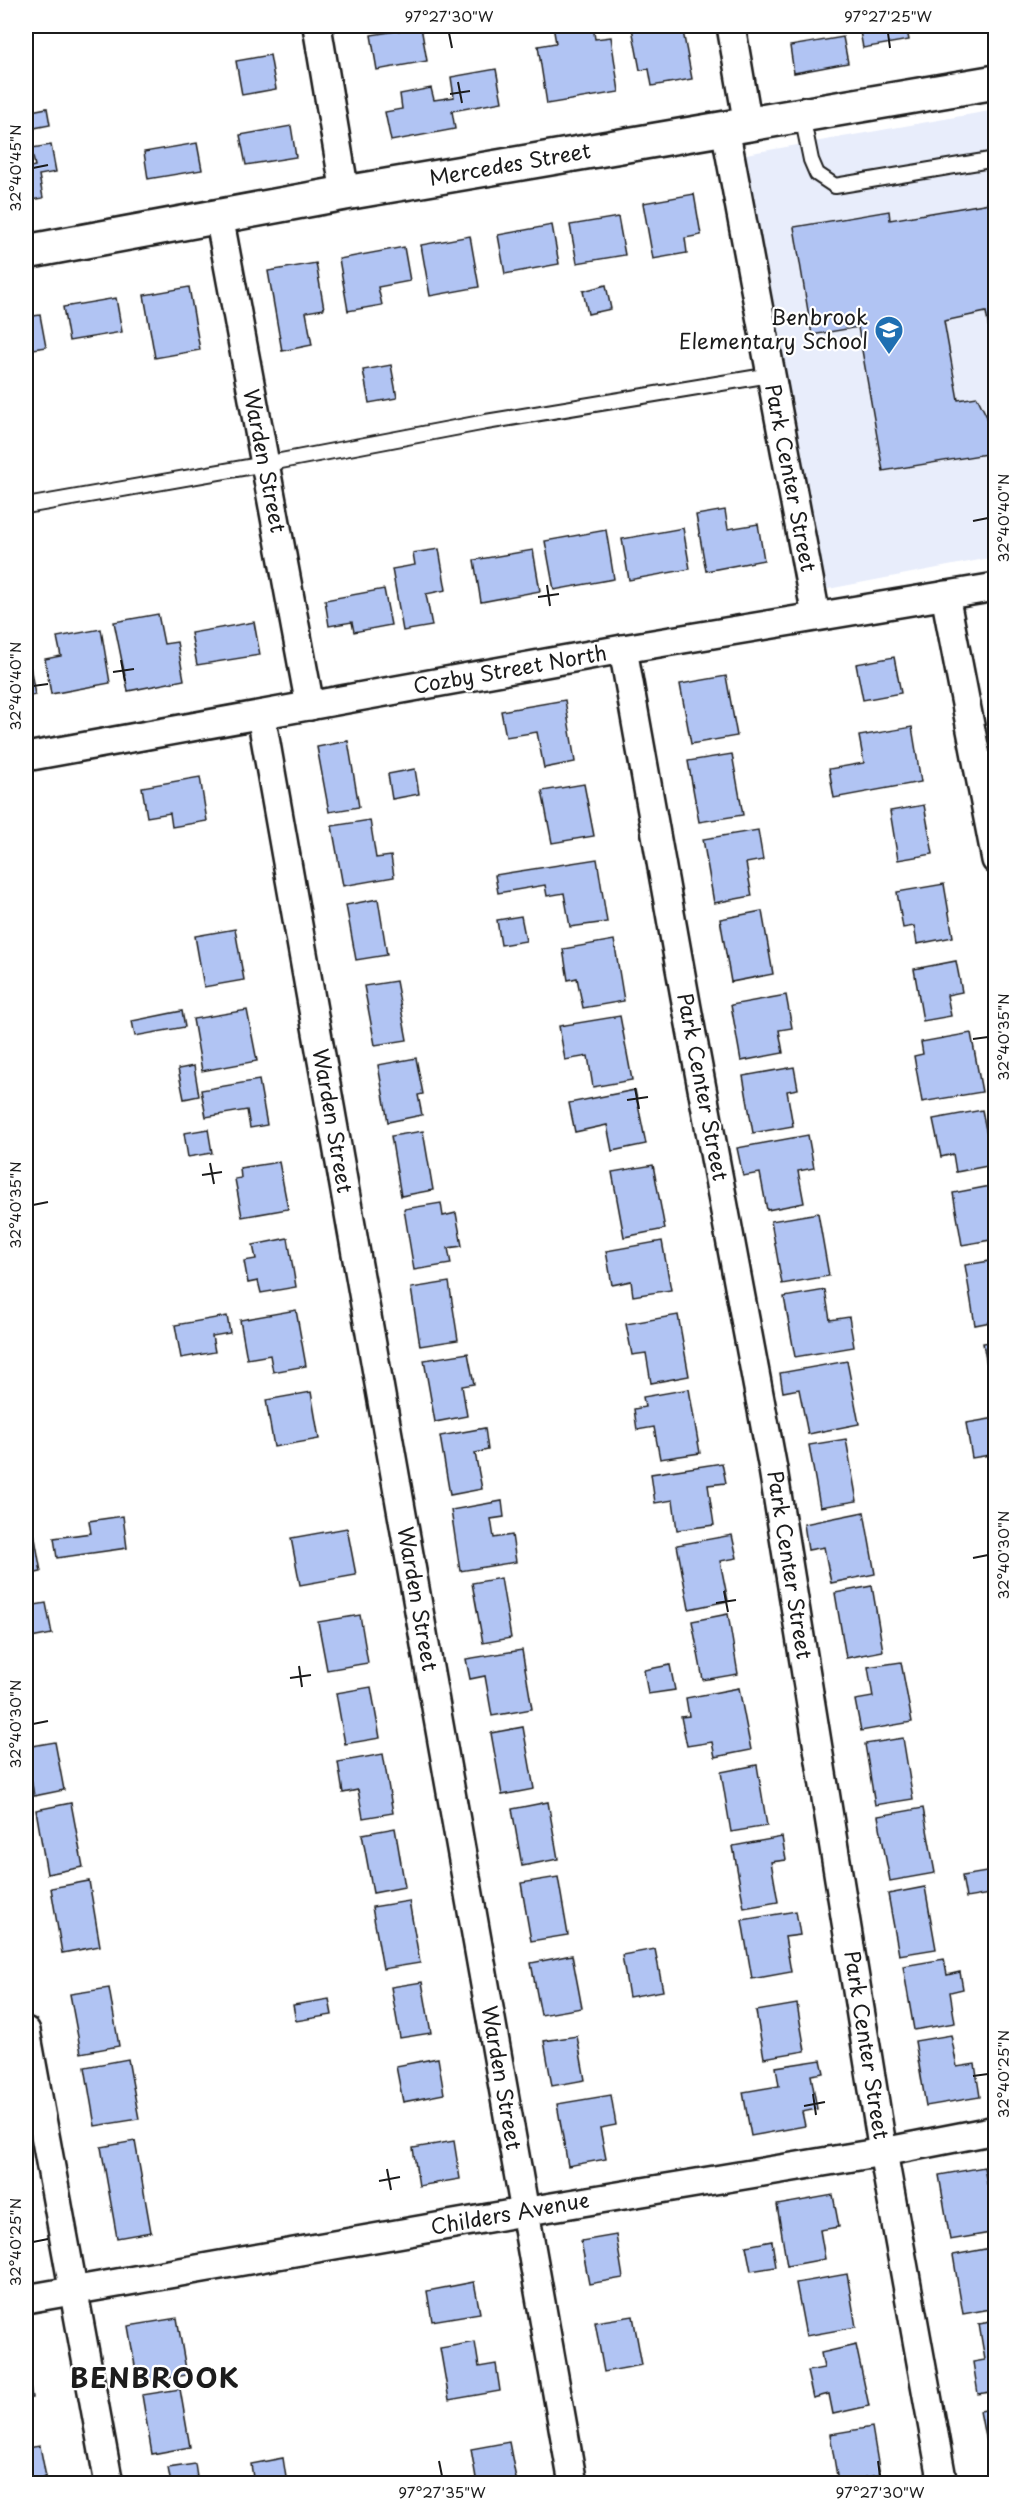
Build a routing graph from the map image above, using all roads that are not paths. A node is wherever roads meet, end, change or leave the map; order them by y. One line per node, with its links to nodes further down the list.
1 (317, 26): 7 (street)
2 (731, 26): 5 (street, Park Center Street)
3 (996, 82): 4 (street, Mercedes Street)
4 (802, 116): 5 (street, Mercedes Street); 6 (lane)
5 (736, 126): 7 (street, Mercedes Street); 10 (street, Park Center Street)
6 (996, 159)
7 (345, 193): 8 (street, Mercedes Street)
8 (219, 216): 9 (street, Mercedes Street); 11 (street, Warden Street)
9 (26, 252)
10 (771, 375): 11 (lane); 15 (street, Park Center Street)
11 (265, 464): 12 (lane); 17 (street, Warden Street)
12 (26, 506)
13 (996, 587): 14 (street, Cozby Street North)
14 (945, 595): 15 (street, Cozby Street North); 20 (street)
15 (816, 616): 16 (street, Cozby Street North)
16 (623, 649): 17 (street, Cozby Street North); 23 (street, Park Center Street)
17 (310, 706): 18 (street, Cozby Street North)
18 (261, 715): 19 (street, Cozby Street North); 24 (street, Warden Street)
19 (26, 757)
20 (996, 860)
21 (26, 2031): 25 (street)
22 (996, 2130): 23 (street, Childers Avenue)
23 (883, 2152): 24 (street, Childers Avenue); 29 (street, Park Center Street)
24 (525, 2212): 25 (street, Childers Avenue); 28 (street, Warden Street)
25 (75, 2290): 26 (street, Childers Avenue); 27 (street)
26 (26, 2299)
27 (110, 2484)
28 (573, 2484)
29 (943, 2484)

